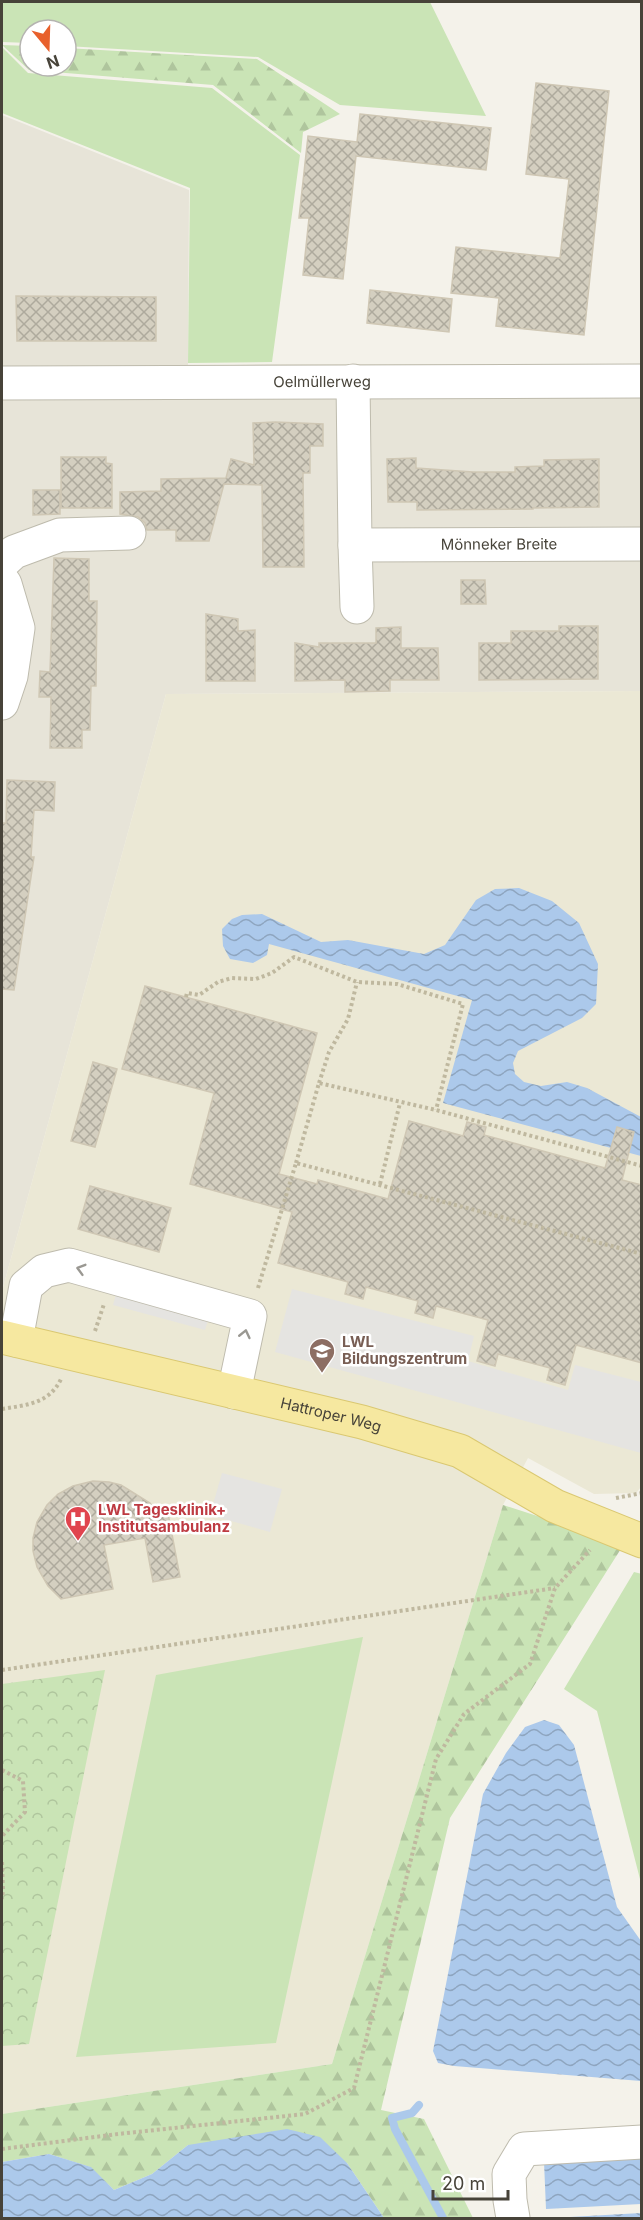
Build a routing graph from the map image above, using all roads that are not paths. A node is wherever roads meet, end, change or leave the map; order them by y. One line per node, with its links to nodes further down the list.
1 (353, 381): 2 (street, Oelmüllerweg); 3 (street, Oelmüllerweg); 6 (street)
2 (642, 381)
3 (2, 383)
4 (129, 533): 7 (street)
5 (642, 544): 6 (street, Mönneker Breite)
6 (356, 545): 9 (street)
7 (2, 563)
8 (2, 580): 10 (street)
9 (357, 607)
10 (2, 703)
11 (9, 1338): 12 (main road, Hattroper Weg); 12 (street, one-way to 11)
12 (234, 1392): 13 (main road, Hattroper Weg)
13 (642, 1541)
14 (642, 2142): 15 (street)
15 (513, 2218)

